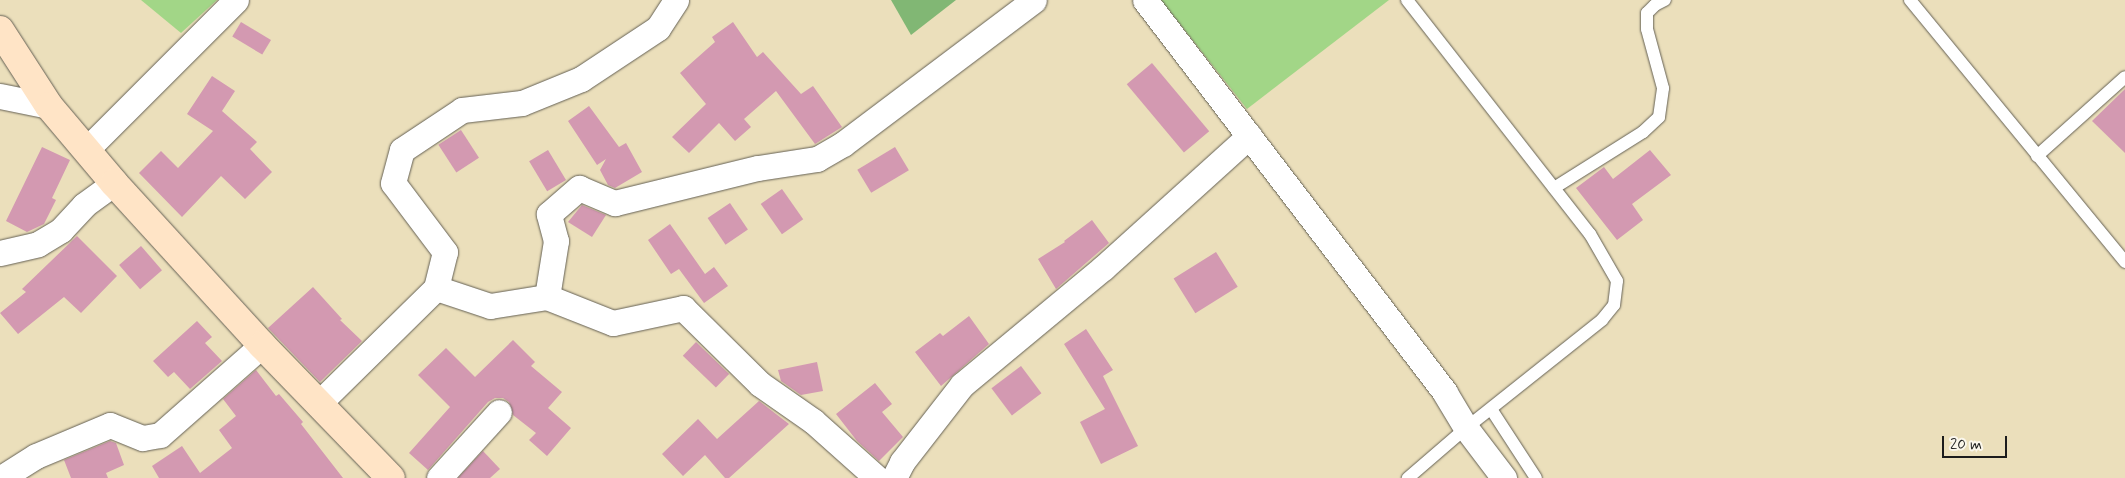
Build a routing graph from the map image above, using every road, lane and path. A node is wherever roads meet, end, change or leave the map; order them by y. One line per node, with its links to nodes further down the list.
1 (236, 0): 13 (street)
2 (676, 0): 19 (street)
3 (1034, 0): 20 (street)
4 (1145, 0): 12 (street)
5 (1408, 0): 16 (lane)
6 (1665, 0): 16 (lane)
7 (1910, 0): 14 (lane)
8 (0, 30): 11 (main road)
9 (2125, 77): 14 (lane)
10 (0, 96): 11 (street)
11 (49, 106): 13 (main road)
12 (1249, 136): 25 (street); 30 (street)
13 (86, 150): 15 (main road)
14 (2037, 156): 18 (lane)
15 (114, 183): 17 (street); 21 (main road)
16 (1554, 188): 23 (lane)
17 (0, 253)
18 (2125, 262)
19 (436, 288): 20 (street); 22 (street)
20 (547, 297): 29 (street)
21 (262, 345): 22 (main road); 26 (street)
22 (318, 404): 27 (main road)
23 (1491, 409): 25 (lane); 33 (lane)
24 (499, 412): 28 (street)
25 (1466, 428): 31 (lane); 32 (street)
26 (1, 478)
27 (391, 478)
28 (439, 478)
29 (877, 478)
30 (894, 478)
31 (1408, 478)
32 (1504, 478)
33 (1536, 478)

